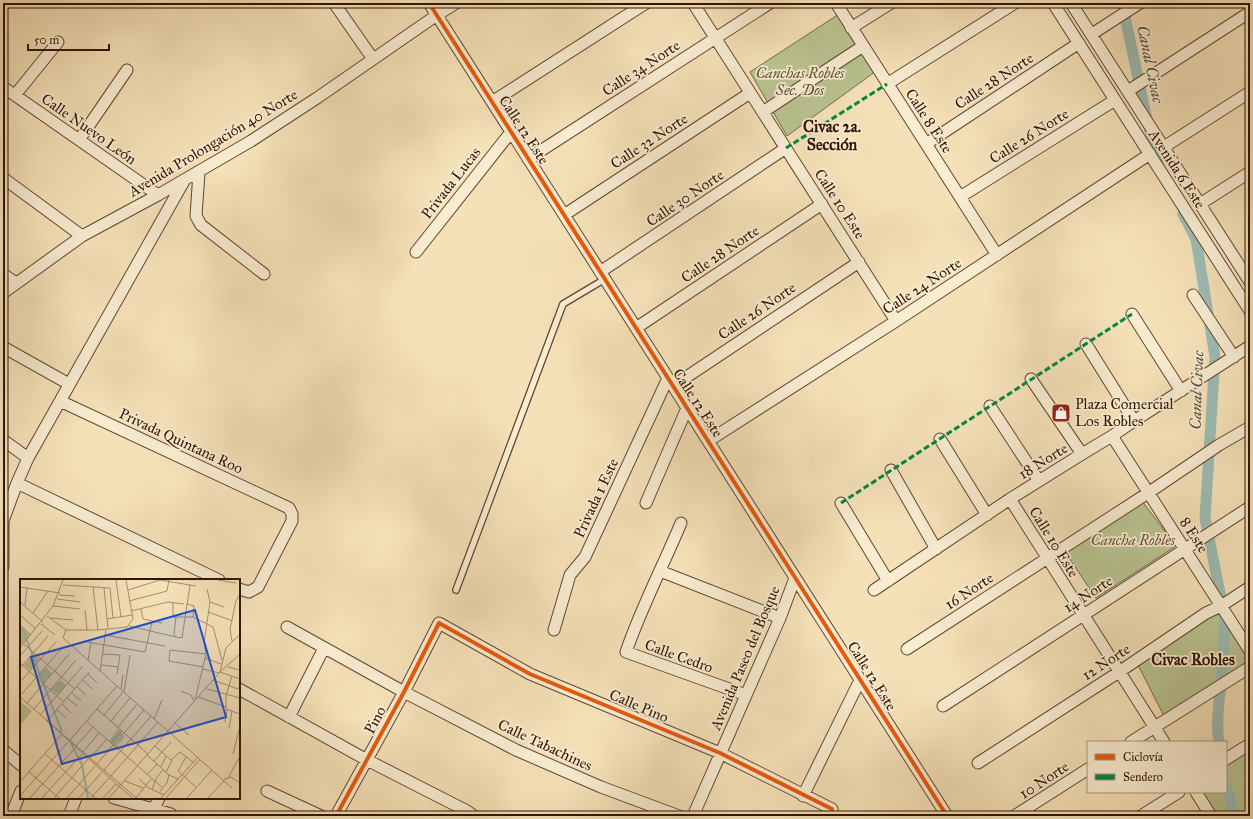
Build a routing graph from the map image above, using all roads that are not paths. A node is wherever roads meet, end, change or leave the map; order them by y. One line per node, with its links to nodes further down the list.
1 (334, 3): 22 (street)
2 (429, 3): 14 (street, Calle 12 Este)
3 (456, 3): 14 (street, Avenida Prolongación 40 Norte)
4 (646, 3): 31 (street)
5 (693, 3): 18 (street, Calle 10 Este)
6 (770, 3): 18 (street, Calle 34 Norte)
7 (836, 3): 16 (street, Calle 8 Este)
8 (891, 3): 16 (street)
9 (1015, 3): 24 (street)
10 (1053, 3): 15 (street, Avenida 6 Este)
11 (1140, 3): 17 (street)
12 (1075, 9): 15 (street); 17 (street, Avenida 6 Este)
13 (1250, 12): 26 (street)
14 (437, 15): 22 (street, Avenida Prolongación 40 Norte); 31 (street, Calle 12 Este)
15 (1065, 22): 20 (street, Avenida 6 Este)
16 (851, 28): 21 (street, Calle 8 Este)
17 (1092, 34): 26 (street, Avenida 6 Este)
18 (716, 38): 28 (street, Calle 10 Este); 39 (street, Calle 34 Norte)
19 (58, 42): 29 (street)
20 (1079, 43): 30 (street, Avenida 6 Este); 35 (street, Calle 28 Norte)
21 (863, 46): 24 (street, Calle 8 Este); 32 (street)
22 (373, 59): 40 (street, Avenida Prolongación 40 Norte)
23 (127, 70): 34 (street)
24 (887, 84): 35 (street, Calle 8 Este)
25 (3, 87): 29 (street, Calle Nuevo León)
26 (1128, 91): 36 (street, Avenida 6 Este)
27 (1250, 92): 36 (street)
28 (750, 93): 32 (street, Calle 10 Este); 48 (street, Calle 32 Norte)
29 (15, 95): 34 (street, Calle Nuevo León)
30 (1115, 100): 38 (street, Avenida 6 Este); 45 (street, Calle 26 Norte)
31 (492, 102): 33 (street, Calle 12 Este)
32 (763, 112): 37 (street, Calle 10 Este)
33 (511, 132): 39 (street, Calle 12 Este); 52 (street, Privada Lucas)
34 (79, 140): 44 (street, Calle Nuevo León)
35 (926, 144): 45 (street, Calle 8 Este)
36 (1164, 147): 47 (street, Avenida 6 Este)
37 (786, 148): 46 (street, Calle 10 Este); 57 (street, Calle 30 Norte)
38 (1150, 154): 50 (street, Avenida 6 Este); 53 (street, Calle 24 Norte)
39 (528, 159): 48 (street, Calle 12 Este)
40 (199, 172): 43 (street, Avenida Prolongación 40 Norte); 56 (street)
41 (1250, 172): 47 (street)
42 (3, 178): 51 (street)
43 (184, 180): 44 (street, Avenida Prolongación 40 Norte); 72 (street)
44 (158, 195): 51 (street, Avenida Prolongación 40 Norte)
45 (960, 197): 53 (street, Calle 8 Este)
46 (822, 204): 54 (street, Calle 10 Este); 65 (street, Calle 28 Norte)
47 (1200, 204): 49 (street, Avenida 6 Este)
48 (564, 215): 57 (street, Calle 12 Este)
49 (1210, 220): 50 (street); 58 (street, Avenida 6 Este)
50 (1197, 228): 62 (street, Avenida 6 Este)
51 (82, 236): 59 (street, Avenida Prolongación 40 Norte)
52 (416, 252)
53 (997, 255): 64 (street, Calle 24 Norte)
54 (859, 262): 64 (street, Calle 10 Este); 71 (street, Calle 26 Norte)
55 (3, 274): 59 (street)
56 (264, 274)
57 (602, 276): 65 (street, Calle 12 Este); 105 (lane)
58 (1250, 282)
59 (16, 283): 60 (street, Avenida Prolongación 40 Norte)
60 (3, 293)
61 (1193, 295): 69 (street)
62 (1250, 310)
63 (1132, 314): 73 (street)
64 (896, 321): 82 (street, Calle 24 Norte)
65 (636, 328): 71 (street, Calle 12 Este)
66 (1086, 344): 77 (street)
67 (1250, 346): 69 (street, 18 Norte)
68 (3, 347): 72 (street)
69 (1234, 357): 73 (street, 18 Norte)
70 (1032, 379): 83 (street)
71 (670, 382): 76 (street, Calle 12 Este); 111 (street, Privada 1 Este)
72 (69, 384): 74 (street)
73 (1181, 391): 77 (street, 18 Norte)
74 (60, 401): 84 (street); 104 (street, Privada Quintana Roo)
75 (990, 406): 86 (street)
76 (687, 408): 82 (street, Calle 12 Este); 90 (street)
77 (1134, 421): 79 (street, 18 Norte)
78 (1250, 427): 88 (street)
79 (1112, 436): 83 (street, 18 Norte); 88 (street, 8 Este)
80 (940, 438): 93 (street)
81 (3, 440): 84 (street)
82 (708, 441): 100 (street, Calle 12 Este)
83 (1082, 454): 86 (street, 18 Norte)
84 (28, 458): 87 (street)
85 (891, 470): 95 (street)
86 (1039, 481): 89 (street, 18 Norte)
87 (17, 483): 98 (street); 101 (street)
88 (1148, 493): 96 (street, 8 Este); 97 (street, 16 Norte)
89 (1010, 500): 93 (street, 18 Norte); 97 (street, Calle 10 Este)
90 (646, 503)
91 (841, 503): 102 (street)
92 (1250, 507): 96 (street, 14 Norte)
93 (987, 515): 95 (street, 18 Norte)
94 (681, 523): 99 (street)
95 (936, 549): 102 (street, 18 Norte)
96 (1184, 549): 107 (street, 8 Este); 108 (street, 14 Norte)
97 (1047, 558): 108 (street, Calle 10 Este); 113 (street, 16 Norte)
98 (3, 566)
99 (660, 571): 109 (street); 120 (street, Calle Cedro)
100 (795, 578): 109 (street, Avenida Paseo del Bosque); 117 (street, Calle 12 Este)
101 (217, 579)
102 (888, 581): 106 (street, 18 Norte)
103 (1250, 587): 107 (street, 12 Norte)
104 (240, 589)
105 (456, 590)
106 (874, 590)
107 (1221, 606): 114 (street, 8 Este); 116 (street, 12 Norte)
108 (1083, 615): 116 (street, Calle 10 Este); 121 (street, 14 Norte)
109 (780, 618): 120 (street, Avenida Paseo del Bosque)
110 (287, 627): 112 (street, Calle Tabachines)
111 (554, 630)
112 (324, 648): 119 (street, Calle Tabachines); 122 (street)
113 (907, 649)
114 (1250, 651)
115 (1250, 667): 123 (street)
116 (1119, 672): 123 (street, Calle 10 Este); 131 (street, 12 Norte)
117 (860, 680): 138 (street); 152 (street, Calle 12 Este)
118 (240, 691): 122 (street)
119 (404, 692): 128 (street, Calle Pino); 130 (street, Pino); 150 (street, Calle Tabachines)
120 (746, 695): 128 (street, Avenida Paseo del Bosque)
121 (943, 706)
122 (289, 717): 130 (street)
123 (1154, 727): 124 (street); 125 (street, Calle 10 Este)
124 (1133, 741)
125 (1163, 741)
126 (1250, 744): 129 (street)
127 (3, 750): 132 (street)
128 (720, 753): 138 (street, Calle Pino); 151 (street, Avenida Paseo del Bosque)
129 (1227, 758)
130 (367, 760): 148 (street, Pino); 149 (street)
131 (978, 762)
132 (20, 765)
133 (1087, 770): 153 (street, 10 Norte)
134 (267, 790): 147 (street)
135 (1177, 793): 154 (street)
136 (1197, 793): 155 (street)
137 (20, 794): 144 (street)
138 (803, 796): 143 (street, Calle Pino)
139 (76, 799): 145 (street)
140 (118, 799): 142 (street)
141 (159, 799): 142 (street)
142 (154, 809): 146 (street)
143 (832, 810)
144 (11, 816)
145 (69, 816)
146 (172, 816)
147 (321, 816)
148 (336, 816)
149 (474, 816)
150 (679, 816)
151 (693, 816)
152 (946, 816)
153 (1016, 816)
154 (1140, 816)
155 (1211, 816)

